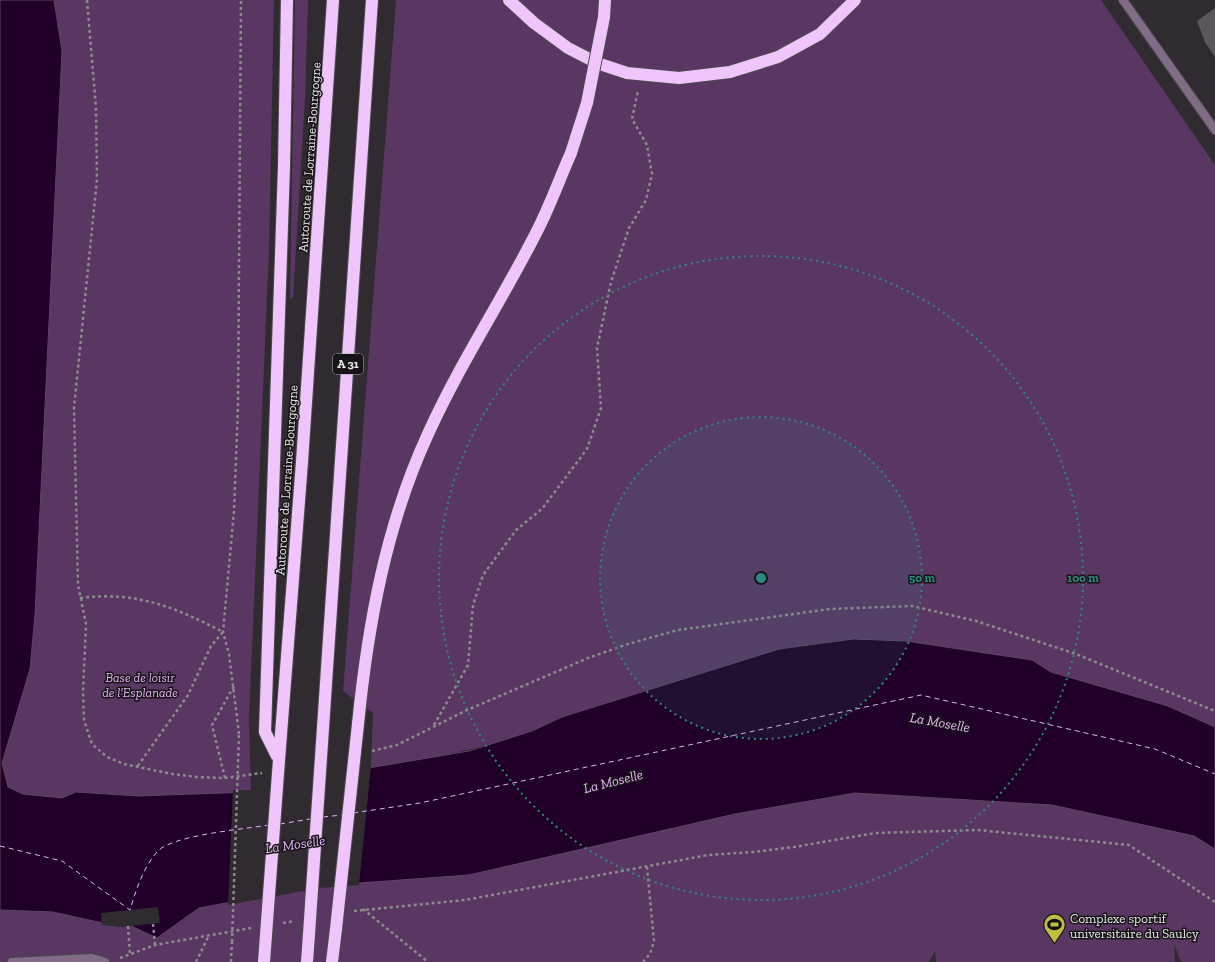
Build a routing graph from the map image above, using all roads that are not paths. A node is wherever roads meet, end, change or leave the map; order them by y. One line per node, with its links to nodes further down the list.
1 (287, 0): 9 (highway)
2 (333, 0): 9 (highway, Autoroute de Lorraine-Bourgogne)
3 (372, 0): 14 (highway, A 31, bridge)
4 (509, 0): 6 (highway)
5 (605, 0): 15 (highway, bridge)
6 (855, 0)
7 (1123, 0): 8 (street)
8 (1215, 130)
9 (279, 760): 13 (highway, Autoroute de Lorraine-Bourgogne, bridge)
10 (44, 961): 11 (street); 12 (street)
11 (12, 962)
12 (105, 962)
13 (264, 962)
14 (307, 962)
15 (332, 962)

